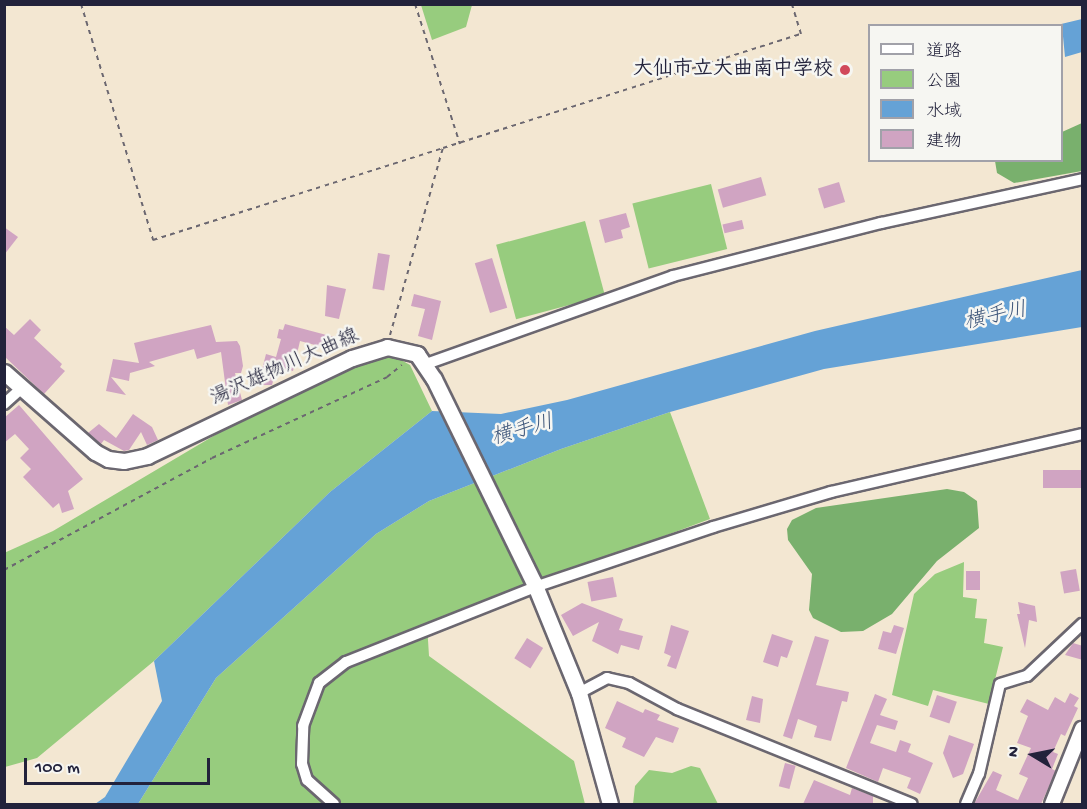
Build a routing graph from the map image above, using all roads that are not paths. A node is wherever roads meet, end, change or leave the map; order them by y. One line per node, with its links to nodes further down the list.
1 (1083, 179): 2 (street)
2 (421, 359): 4 (main road, 湯沢雄物川大曲線); 7 (main road)
3 (4, 372): 4 (main road, 湯沢雄物川大曲線)
4 (22, 388): 5 (street)
5 (4, 404)
6 (1083, 434): 7 (street)
7 (535, 585): 9 (main road); 12 (street)
8 (1083, 624): 14 (street)
9 (579, 693): 11 (street); 13 (main road)
10 (1083, 729): 15 (main road)
11 (905, 803)
12 (334, 804)
13 (610, 804)
14 (966, 804)
15 (1052, 804)

